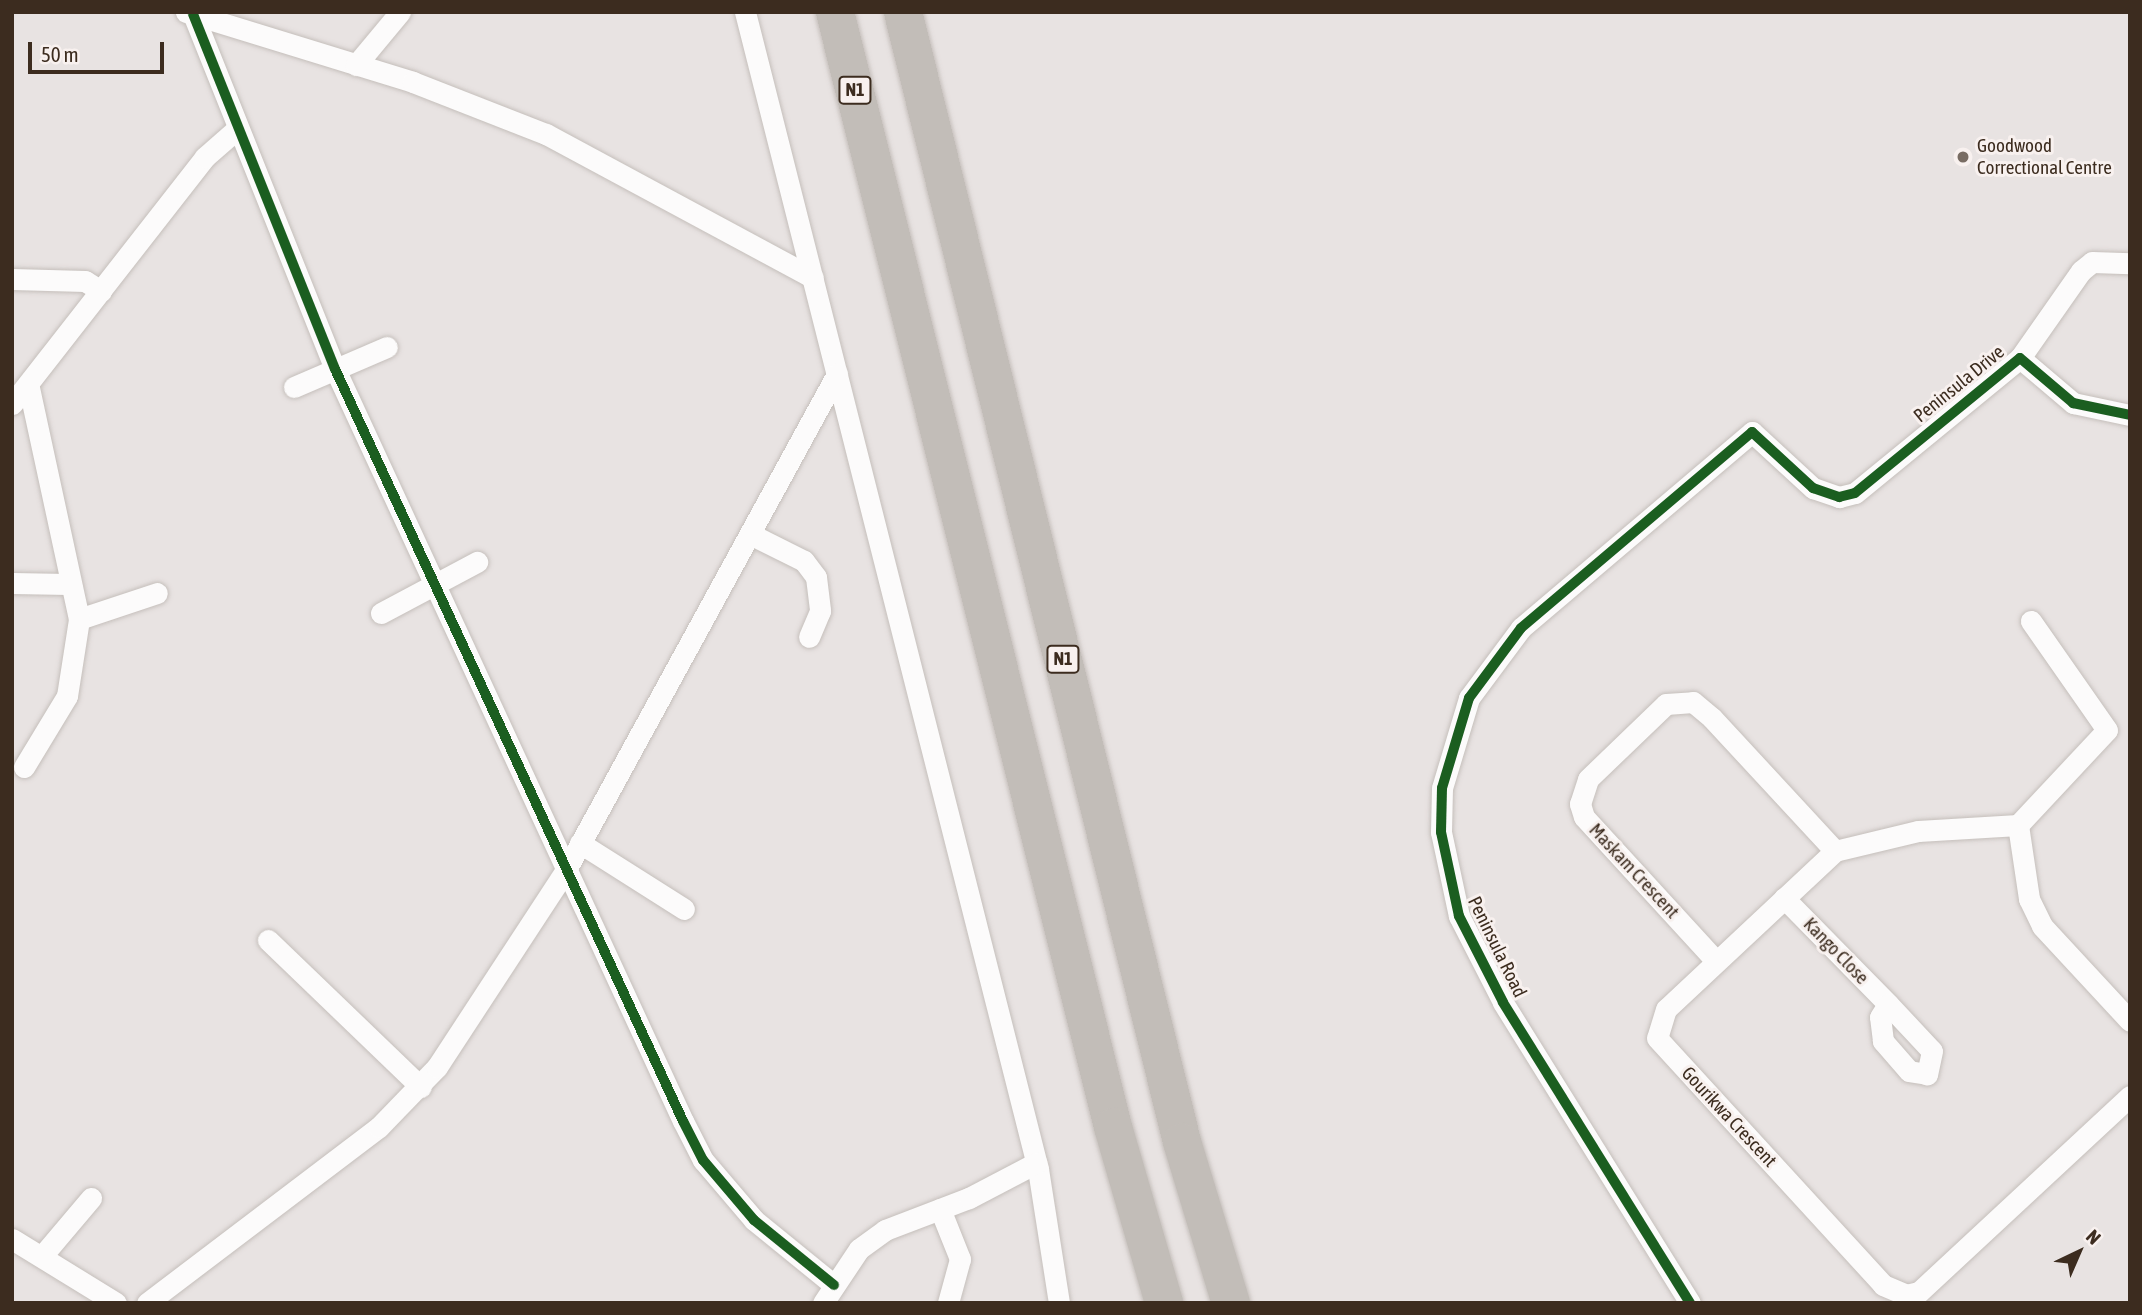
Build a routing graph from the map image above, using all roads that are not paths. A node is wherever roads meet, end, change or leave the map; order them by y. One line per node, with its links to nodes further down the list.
1 (400, 12): 6 (street)
2 (745, 12): 9 (street)
3 (835, 12): 54 (highway, N1)
4 (903, 12): 55 (highway, N1)
5 (190, 13): 6 (street); 7 (street)
6 (356, 65): 9 (street)
7 (237, 129): 11 (street); 14 (street)
8 (2130, 263): 13 (street, Peninsula Drive)
9 (813, 278): 15 (street)
10 (12, 279): 11 (street)
11 (101, 290): 16 (street)
12 (387, 347): 14 (street)
13 (2020, 358): 19 (street, Peninsula Drive); 20 (street, Peninsula Drive)
14 (335, 369): 17 (street); 25 (street)
15 (837, 374): 21 (street); 44 (street)
16 (28, 384): 18 (street); 24 (street)
17 (294, 387)
18 (12, 404)
19 (2130, 415)
20 (1752, 432): 56 (street, Peninsula Road)
21 (752, 535): 30 (street); 33 (street)
22 (477, 562): 25 (street)
23 (12, 583): 24 (street)
24 (68, 584): 28 (street)
25 (433, 585): 27 (street); 35 (street)
26 (157, 593): 28 (street)
27 (381, 613)
28 (79, 619): 31 (street)
29 (2031, 621): 32 (street)
30 (809, 637)
31 (24, 767)
32 (2018, 825): 34 (street, Gourikwa Crescent); 41 (street)
33 (580, 843): 35 (street); 37 (street)
34 (1835, 851): 36 (street, Gourikwa Crescent); 39 (street, Maskam Crescent)
35 (567, 868): 42 (street); 49 (street)
36 (1784, 898): 39 (street, Gourikwa Crescent); 40 (street, Kango Close)
37 (684, 909)
38 (268, 940): 42 (street)
39 (1716, 961): 43 (street, Gourikwa Crescent)
40 (1888, 1004)
41 (2130, 1021)
42 (421, 1087): 51 (street)
43 (2130, 1096)
44 (1036, 1163): 46 (street); 53 (street)
45 (90, 1198): 48 (street)
46 (940, 1209): 49 (street); 52 (street)
47 (12, 1239): 48 (street)
48 (42, 1256): 50 (street)
49 (828, 1294)
50 (116, 1303)
51 (147, 1303)
52 (948, 1303)
53 (1059, 1303)
54 (1164, 1303)
55 (1231, 1303)
56 (1690, 1303)

